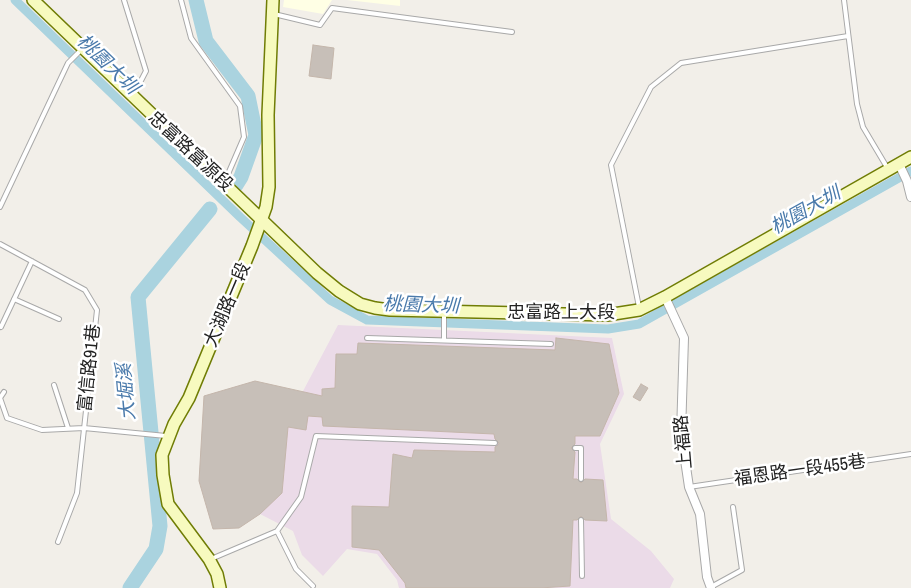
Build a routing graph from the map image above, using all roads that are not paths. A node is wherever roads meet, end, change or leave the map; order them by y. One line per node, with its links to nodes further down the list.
1 (33, 0): 9 (street, 忠富路富源段)
2 (124, 0): 10 (lane)
3 (181, 0): 14 (lane)
4 (273, 0): 6 (street, 大湖路一段)
5 (844, 0): 8 (lane)
6 (273, 14): 7 (lane); 17 (street, 大湖路一段)
7 (512, 32)
8 (848, 36): 13 (lane); 22 (lane)
9 (80, 51): 10 (street, 忠富路富源段); 16 (lane)
10 (132, 97): 14 (street, 忠富路富源段)
11 (911, 157): 12 (street, 忠富路上大段)
12 (901, 167): 13 (street, 忠富路上大段); 15 (street)
13 (888, 170): 21 (street, 忠富路上大段)
14 (224, 183): 17 (street, 忠富路富源段)
15 (911, 198)
16 (0, 207)
17 (260, 225): 23 (street, 忠富路上大段); 33 (street, 大湖路一段)
18 (0, 244): 19 (lane, 富信路91巷)
19 (32, 261): 20 (lane); 32 (lane, 富信路91巷)
20 (14, 299): 24 (lane); 25 (lane)
21 (666, 300): 22 (street, 忠富路上大段); 38 (street, 上福路)
22 (639, 310): 23 (street, 忠富路上大段)
23 (444, 313): 27 (lane)
24 (59, 318)
25 (0, 326)
26 (367, 338): 27 (lane)
27 (444, 340): 28 (lane)
28 (551, 344)
29 (54, 385): 31 (lane)
30 (4, 392): 31 (lane)
31 (68, 428): 32 (lane)
32 (84, 428): 33 (lane); 42 (lane, 富信路91巷)
33 (169, 436): 43 (street, 大湖路一段)
34 (495, 443): 41 (lane)
35 (575, 448): 37 (lane)
36 (911, 454): 38 (lane, 福恩路一段455巷)
37 (581, 479)
38 (689, 487): 47 (street, 上福路)
39 (733, 507): 47 (lane)
40 (581, 520): 44 (lane)
41 (277, 531): 43 (lane); 45 (lane)
42 (58, 542)
43 (209, 559): 46 (street, 大湖路一段)
44 (582, 576)
45 (312, 586)
46 (220, 588)
47 (711, 588)

